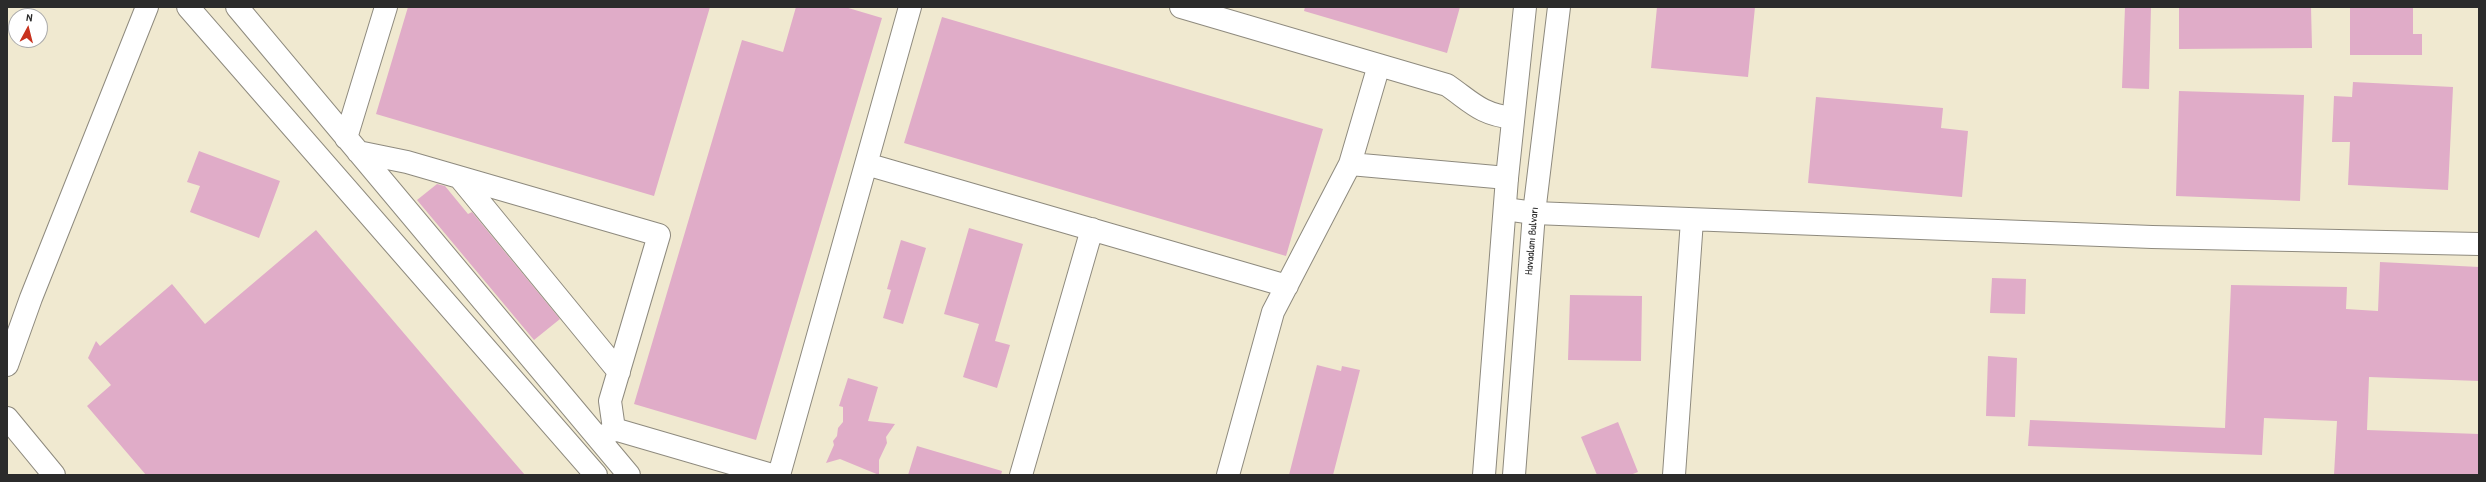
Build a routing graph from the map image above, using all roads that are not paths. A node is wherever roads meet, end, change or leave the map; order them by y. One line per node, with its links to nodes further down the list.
1 (147, 7): 24 (street)
2 (188, 7): 29 (street)
3 (237, 7): 12 (street)
4 (386, 7): 12 (street)
5 (910, 7): 13 (street)
6 (1181, 7): 9 (street)
7 (1525, 7): 10 (street)
8 (1559, 7): 11 (street, Havaalanı Bulvarı)
9 (1378, 65): 10 (street); 14 (street)
10 (1513, 118): 11 (street); 16 (street)
11 (1545, 121): 17 (street, Havaalanı Bulvarı)
12 (352, 145): 15 (street); 27 (street)
13 (866, 164): 21 (street); 32 (street)
14 (1350, 164): 16 (street); 23 (street)
15 (460, 178): 25 (street); 25 (street)
16 (1507, 178): 17 (street); 18 (street)
17 (1538, 181): 19 (street, Havaalanı Bulvarı)
18 (1505, 209): 19 (street); 35 (street)
19 (1534, 213): 20 (street); 36 (street, Havaalanı Bulvarı)
20 (1692, 220): 22 (street); 37 (street)
21 (1092, 229): 23 (street); 33 (street)
22 (2479, 244)
23 (1287, 286): 34 (street)
24 (7, 365)
25 (619, 372): 27 (street)
26 (7, 418): 28 (street)
27 (607, 434): 30 (street); 31 (street)
28 (54, 475)
29 (596, 475)
30 (629, 475)
31 (772, 475)
32 (779, 475)
33 (1021, 475)
34 (1228, 475)
35 (1484, 475)
36 (1514, 475)
37 (1674, 475)

